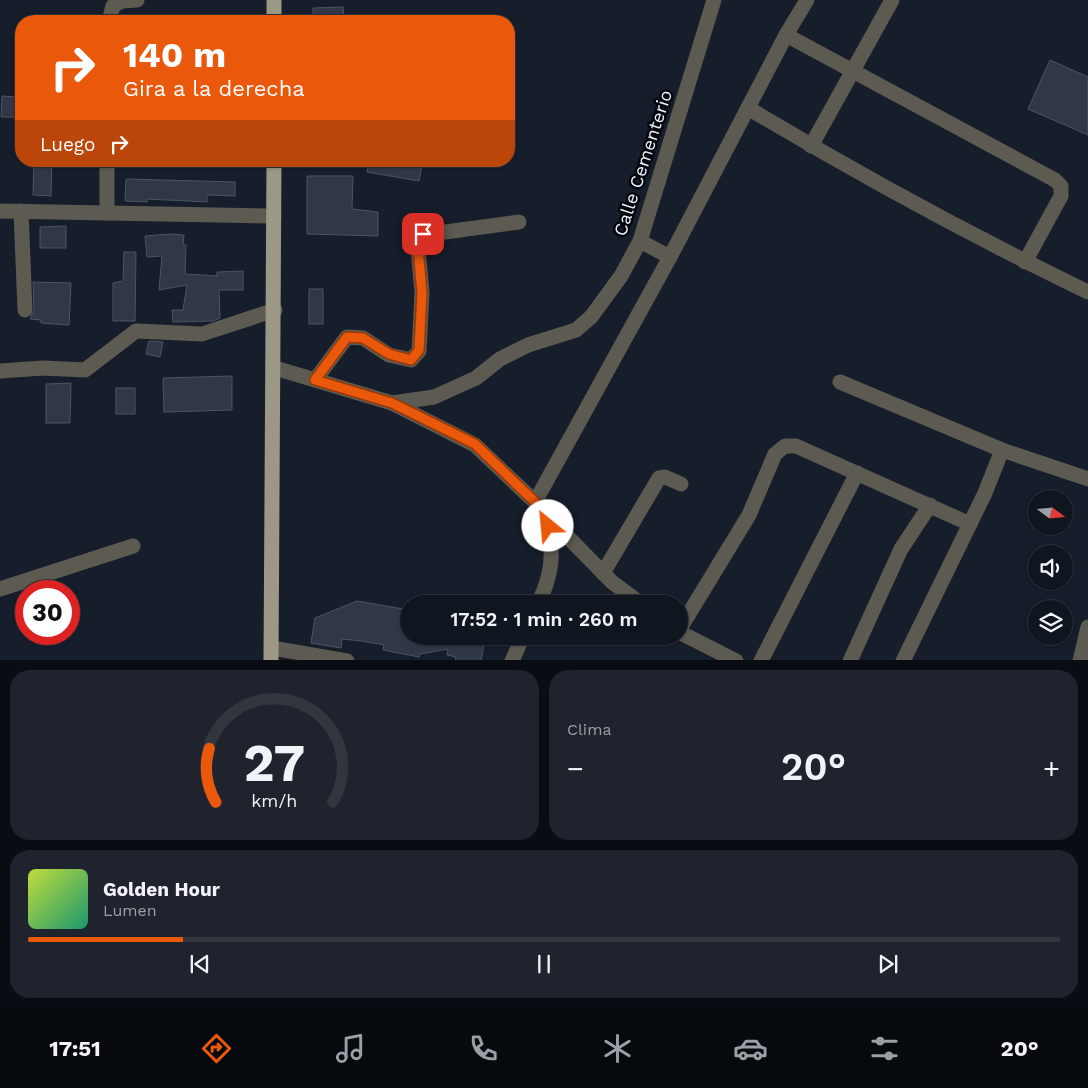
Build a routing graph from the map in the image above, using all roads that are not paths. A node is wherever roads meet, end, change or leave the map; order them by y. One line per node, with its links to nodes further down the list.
1 (137, 0): 6 (street)
2 (274, 0): 7 (main road)
3 (714, 0): 19 (street, Calle Cementerio)
4 (807, 0): 8 (street)
5 (892, 0): 9 (street)
6 (111, 15)
7 (274, 15)
8 (786, 35): 9 (street); 10 (street)
9 (852, 72): 11 (street); 21 (street)
10 (748, 108): 11 (street); 20 (street)
11 (811, 146): 21 (street)
12 (107, 167): 16 (street)
13 (274, 167): 17 (main road)
14 (0, 211): 15 (street)
15 (21, 211): 16 (street); 23 (street)
16 (107, 212): 17 (street)
17 (274, 216): 24 (main road)
18 (519, 222): 27 (street)
19 (640, 241): 20 (street); 29 (street, Calle Cementerio)
20 (670, 257): 34 (street)
21 (1025, 262): 22 (street)
22 (1088, 292)
23 (25, 310)
24 (275, 310): 25 (main road); 26 (street)
25 (275, 368): 27 (street); 47 (main road)
26 (0, 371)
27 (315, 380): 29 (street)
28 (840, 382): 30 (street)
29 (392, 403): 34 (street)
30 (1002, 450): 32 (street); 36 (street)
31 (857, 473): 35 (street); 43 (street); 51 (street)
32 (1088, 479)
33 (681, 484): 39 (street)
34 (535, 502): 37 (street)
35 (930, 505): 36 (street); 52 (street)
36 (970, 524): 53 (street)
37 (548, 526): 39 (street); 41 (street)
38 (133, 546): 40 (street)
39 (604, 573): 42 (street)
40 (0, 588)
41 (541, 595)
42 (630, 595)
43 (688, 616)
44 (1087, 635): 54 (street)
45 (688, 636): 50 (street)
46 (519, 645): 49 (street)
47 (271, 654): 48 (street)
48 (347, 660)
49 (512, 660)
50 (736, 660)
51 (761, 660)
52 (850, 660)
53 (904, 660)
54 (1080, 660)

